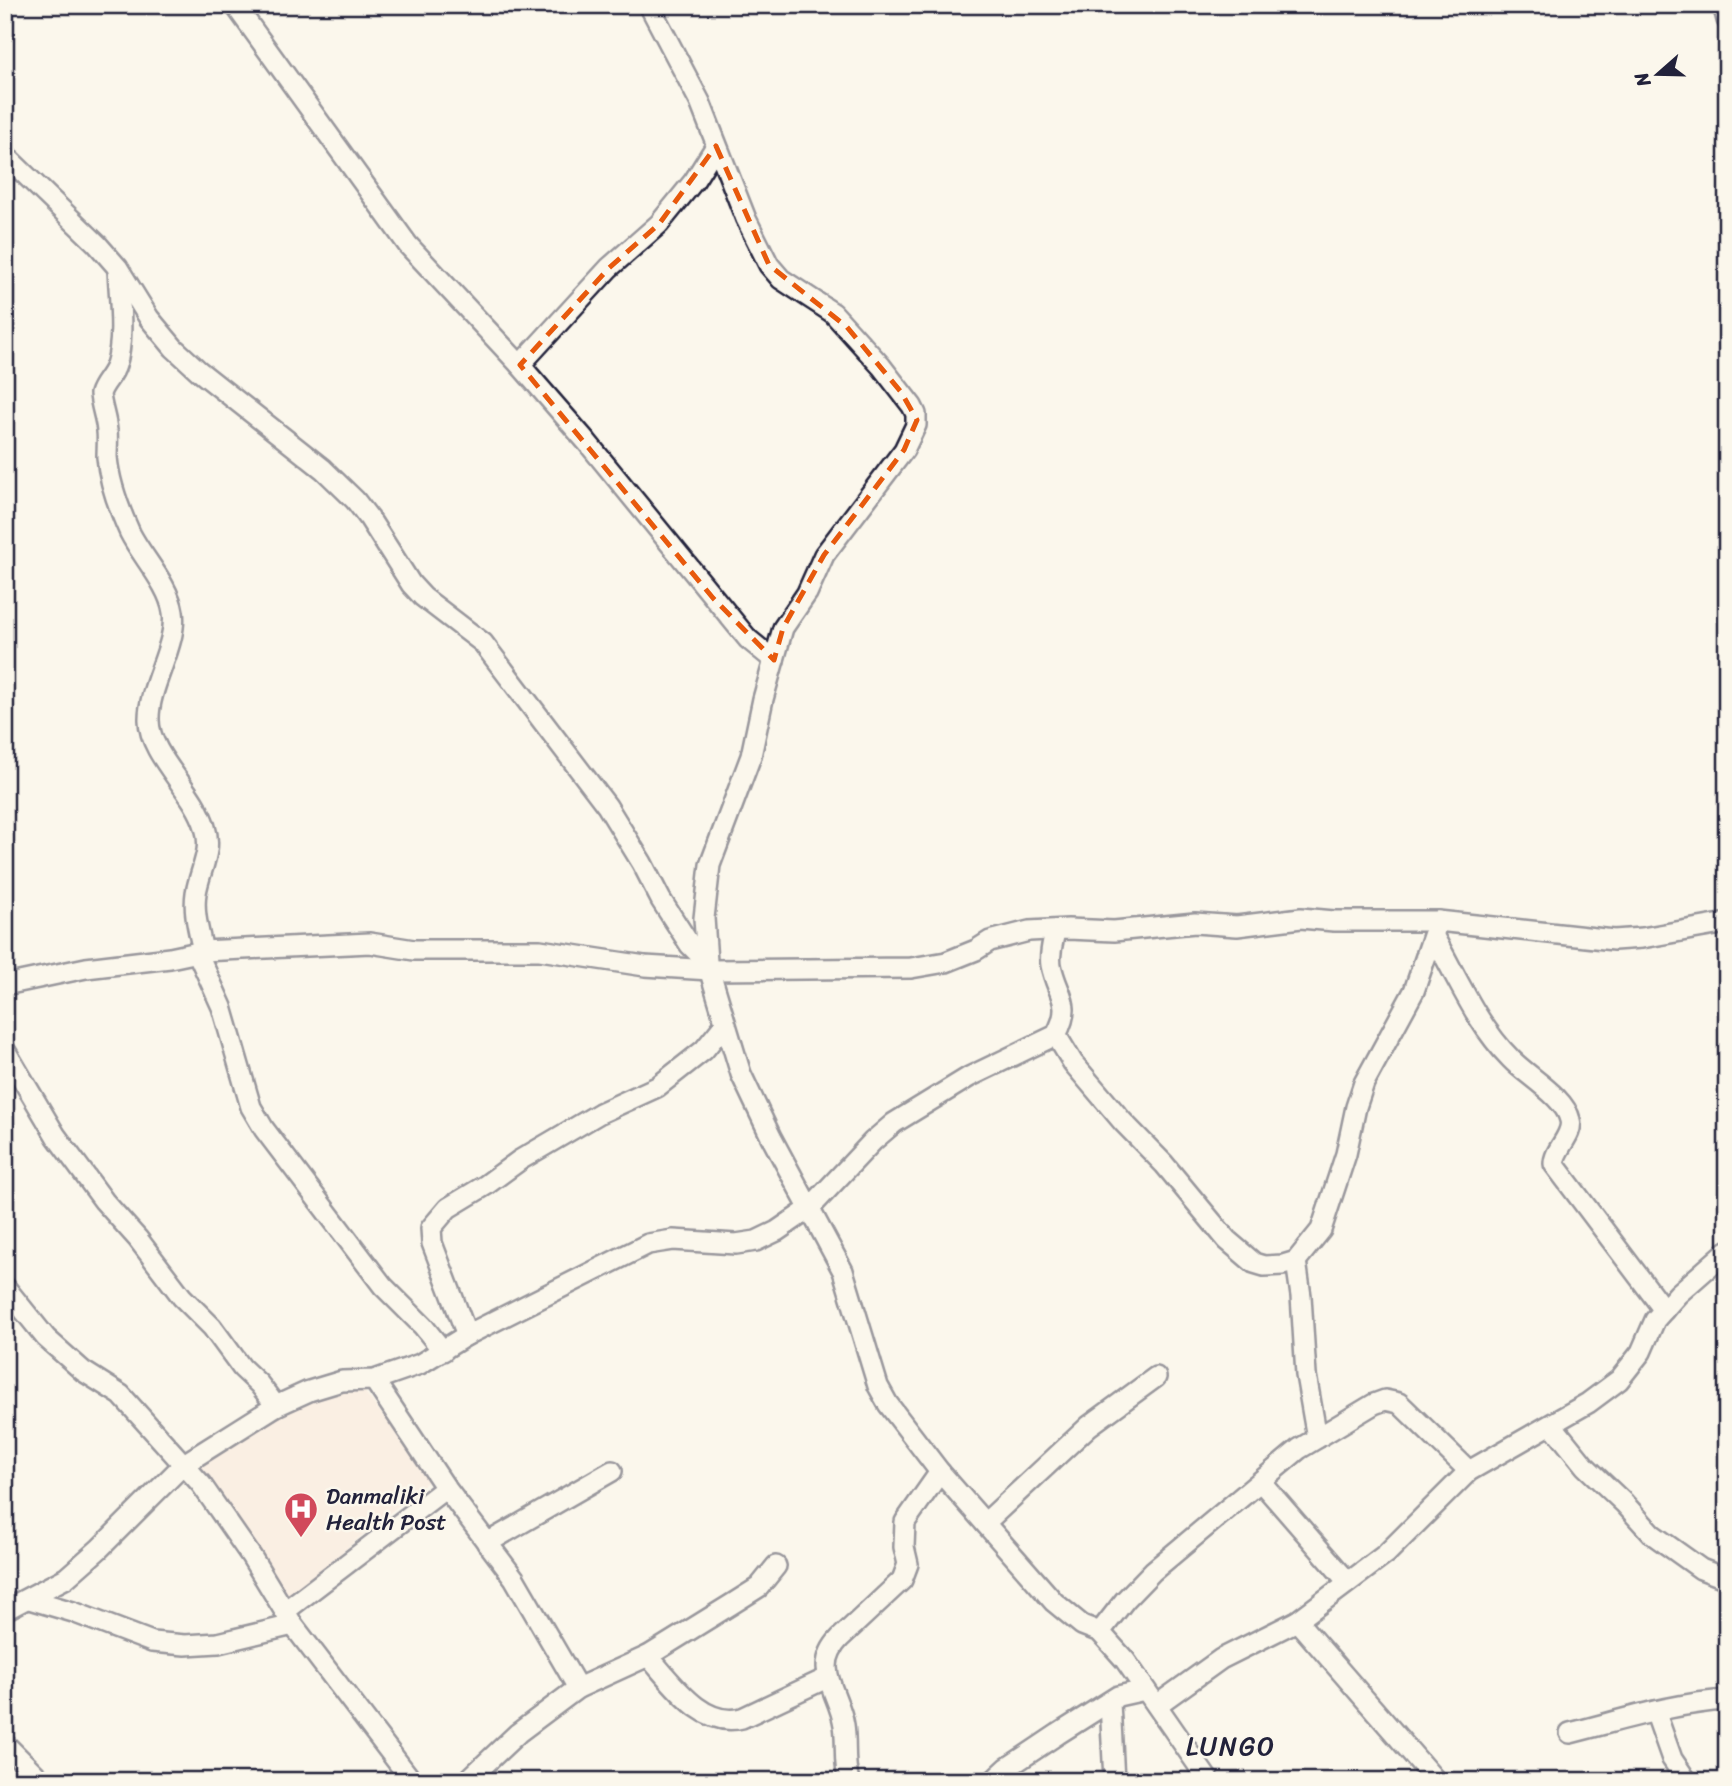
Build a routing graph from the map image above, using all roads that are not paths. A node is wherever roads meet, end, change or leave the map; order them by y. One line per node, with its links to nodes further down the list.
1 (235, 5): 8 (street)
2 (649, 5): 5 (street)
3 (1723, 5): 4 (street)
4 (1727, 20)
5 (716, 146): 8 (street); 10 (street)
6 (5, 155): 7 (street)
7 (118, 268): 15 (street); 16 (street)
8 (520, 365): 9 (street)
9 (748, 639): 10 (street); 11 (street)
10 (774, 660): 11 (street)
11 (769, 680): 16 (street)
12 (1727, 923): 13 (street)
13 (1436, 929): 14 (street); 23 (street); 25 (street)
14 (1055, 930): 16 (street); 19 (street)
15 (200, 951): 16 (street); 17 (street); 27 (street)
16 (708, 966): 18 (street)
17 (5, 985)
18 (725, 1024): 21 (street); 26 (street)
19 (1056, 1035): 21 (street); 23 (street)
20 (5, 1050): 30 (street)
21 (809, 1209): 26 (street); 36 (street)
22 (1727, 1251): 25 (street)
23 (1296, 1261): 32 (street)
24 (5, 1287): 33 (street)
25 (1664, 1310): 31 (street)
26 (467, 1335): 27 (street)
27 (443, 1351): 29 (street)
28 (1156, 1377): 39 (street)
29 (374, 1381): 30 (street); 38 (street)
30 (276, 1406): 33 (street)
31 (1552, 1425): 35 (street); 42 (street)
32 (1317, 1438): 35 (street); 37 (street)
33 (184, 1464): 44 (street); 46 (street)
34 (612, 1471): 40 (street)
35 (1469, 1471): 43 (street)
36 (940, 1472): 39 (street); 50 (street)
37 (1261, 1482): 43 (street); 48 (street)
38 (446, 1488): 40 (street); 46 (street)
39 (985, 1523): 48 (street)
40 (487, 1543): 51 (street)
41 (776, 1566): 49 (street)
42 (1727, 1579)
43 (1348, 1582): 47 (street)
44 (29, 1599): 45 (street); 46 (street)
45 (5, 1610)
46 (289, 1618): 60 (street)
47 (1297, 1621): 52 (street); 65 (street)
48 (1100, 1632): 52 (street)
49 (648, 1656): 50 (street); 51 (street)
50 (827, 1678): 58 (street)
51 (578, 1688): 61 (street)
52 (1151, 1697): 54 (street); 64 (street)
53 (1727, 1700): 55 (street)
54 (1110, 1702): 62 (street); 63 (street)
55 (1655, 1712): 56 (street); 66 (street)
56 (1570, 1733)
57 (5, 1744): 59 (street)
58 (843, 1779)
59 (42, 1781)
60 (412, 1781)
61 (467, 1781)
62 (993, 1781)
63 (1114, 1781)
64 (1209, 1781)
65 (1436, 1781)
66 (1687, 1781)

